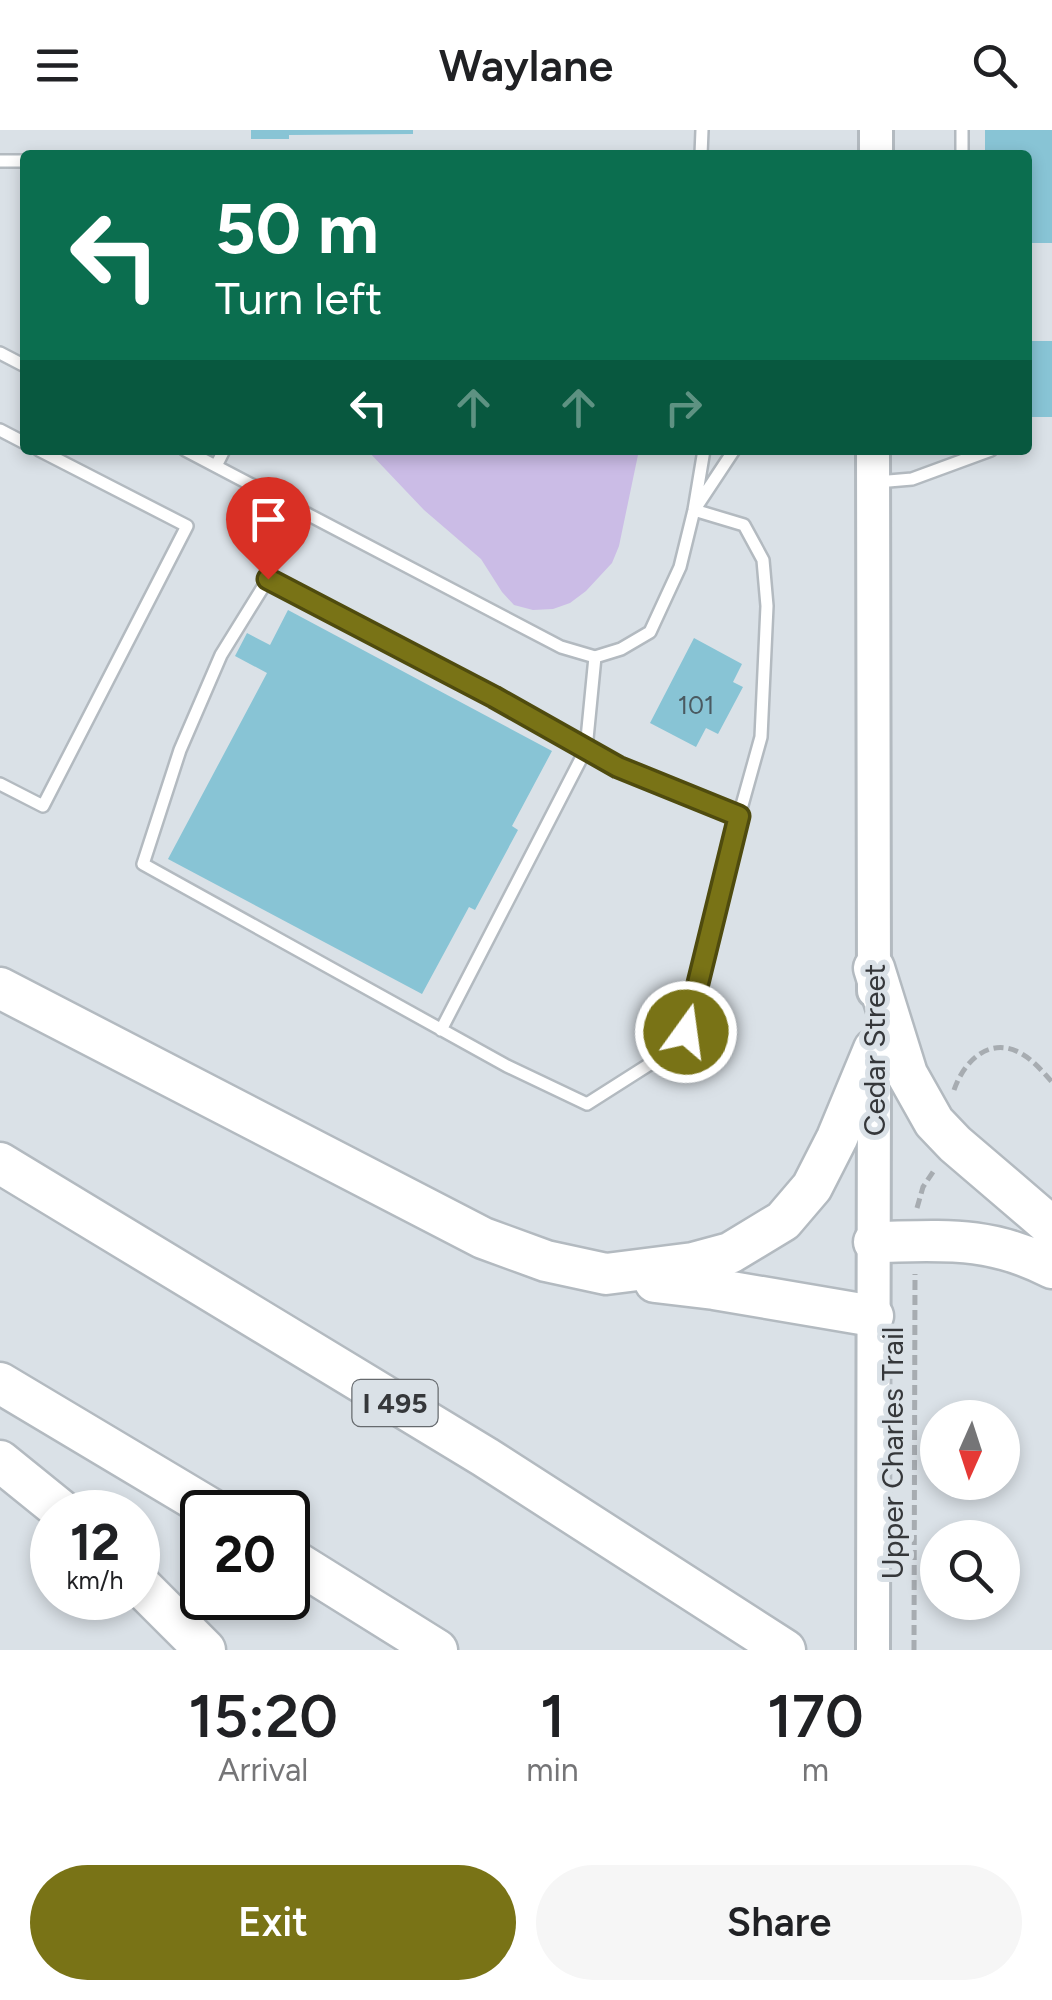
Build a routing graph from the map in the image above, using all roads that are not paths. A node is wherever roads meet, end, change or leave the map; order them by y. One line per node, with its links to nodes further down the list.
1 (49, 455): 12 (lane)
2 (195, 455): 7 (lane)
3 (222, 455): 7 (lane)
4 (703, 455): 9 (lane)
5 (731, 455): 9 (lane)
6 (977, 455): 8 (lane)
7 (216, 466): 10 (lane)
8 (873, 466): 14 (main road, Cedar Street)
9 (694, 510): 10 (lane); 13 (lane)
10 (594, 656): 11 (lane)
11 (586, 748): 13 (lane); 16 (lane); 16 (lane)
12 (0, 784)
13 (739, 816): 16 (lane)
14 (874, 968): 17 (main road, Cedar Street); 19 (highway)
15 (0, 988): 22 (highway)
16 (441, 1030)
17 (874, 1050): 20 (main road, Cedar Street); 22 (highway)
18 (0, 1164): 32 (highway, I 495)
19 (1052, 1227)
20 (874, 1242): 21 (highway); 23 (main road, Cedar Street)
21 (1052, 1268)
22 (606, 1274): 23 (highway)
23 (873, 1316): 33 (main road, Cedar Street)
24 (0, 1383): 27 (highway)
25 (0, 1461): 26 (highway)
26 (36, 1490)
27 (180, 1490)
28 (310, 1571): 31 (highway)
29 (160, 1605): 30 (highway)
30 (205, 1650)
31 (437, 1650)
32 (785, 1650)
33 (872, 1650)

